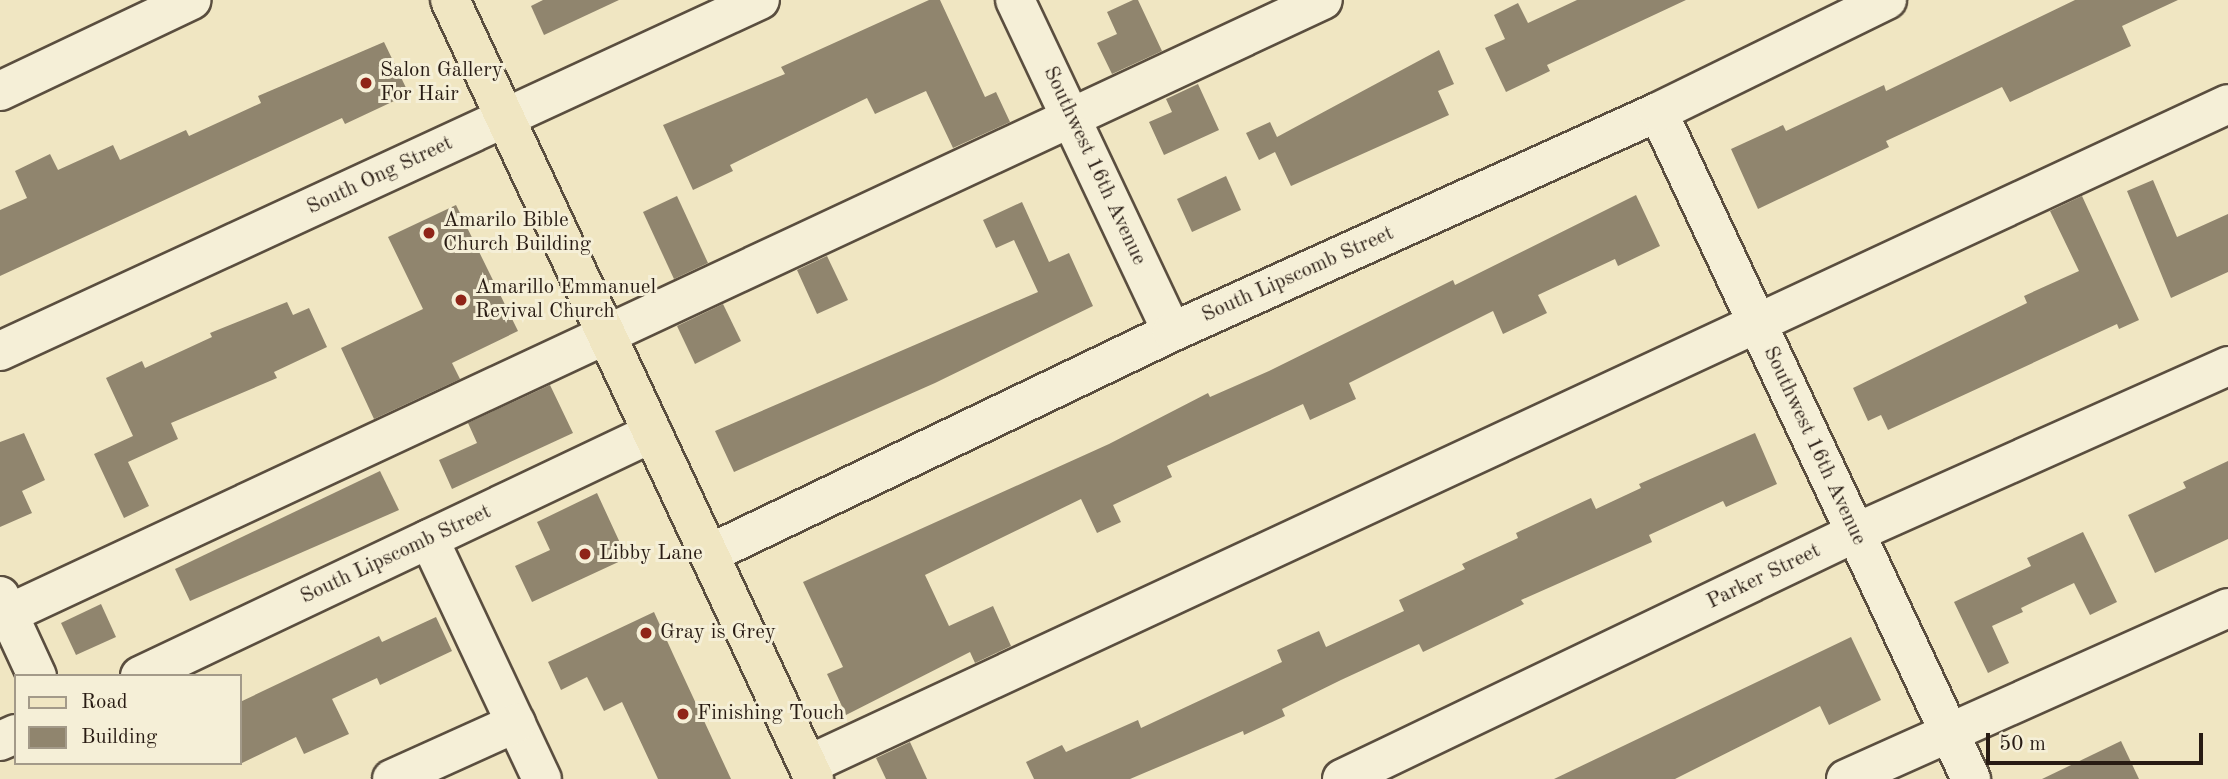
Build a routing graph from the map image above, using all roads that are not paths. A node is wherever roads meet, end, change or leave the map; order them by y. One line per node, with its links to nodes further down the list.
1 (191, 0): 7 (street)
2 (450, 0): 11 (main road)
3 (760, 0): 11 (street, South Ong Street)
4 (1015, 0): 10 (street, Southwest 16th Avenue)
5 (1323, 0): 10 (street)
6 (1887, 0): 9 (street, South Lipscomb Street)
7 (0, 91)
8 (2228, 104): 12 (street)
9 (1658, 112): 12 (street, Southwest 16th Avenue); 13 (street, South Lipscomb Street)
10 (1070, 116): 13 (street, Southwest 16th Avenue); 14 (street)
11 (505, 119): 14 (main road); 15 (street, South Ong Street)
12 (1756, 321): 18 (street, Southwest 16th Avenue); 27 (street)
13 (1172, 332): 20 (street, South Lipscomb Street)
14 (606, 335): 17 (main road); 21 (street)
15 (0, 351)
16 (2228, 366): 18 (street, Parker Street)
17 (652, 433): 19 (street, South Lipscomb Street); 20 (main road)
18 (1856, 533): 26 (street, Southwest 16th Avenue); 30 (street, Parker Street)
19 (429, 539): 24 (street, South Lipscomb Street); 25 (street)
20 (709, 554): 27 (main road)
21 (4, 605): 23 (street)
22 (2228, 608): 26 (street)
23 (36, 674)
24 (144, 674)
25 (516, 723): 28 (street); 29 (street)
26 (1949, 733): 31 (street); 32 (street, Southwest 16th Avenue)
27 (811, 772)
28 (392, 779)
29 (542, 779)
30 (1342, 779)
31 (1846, 779)
32 (1971, 779)

